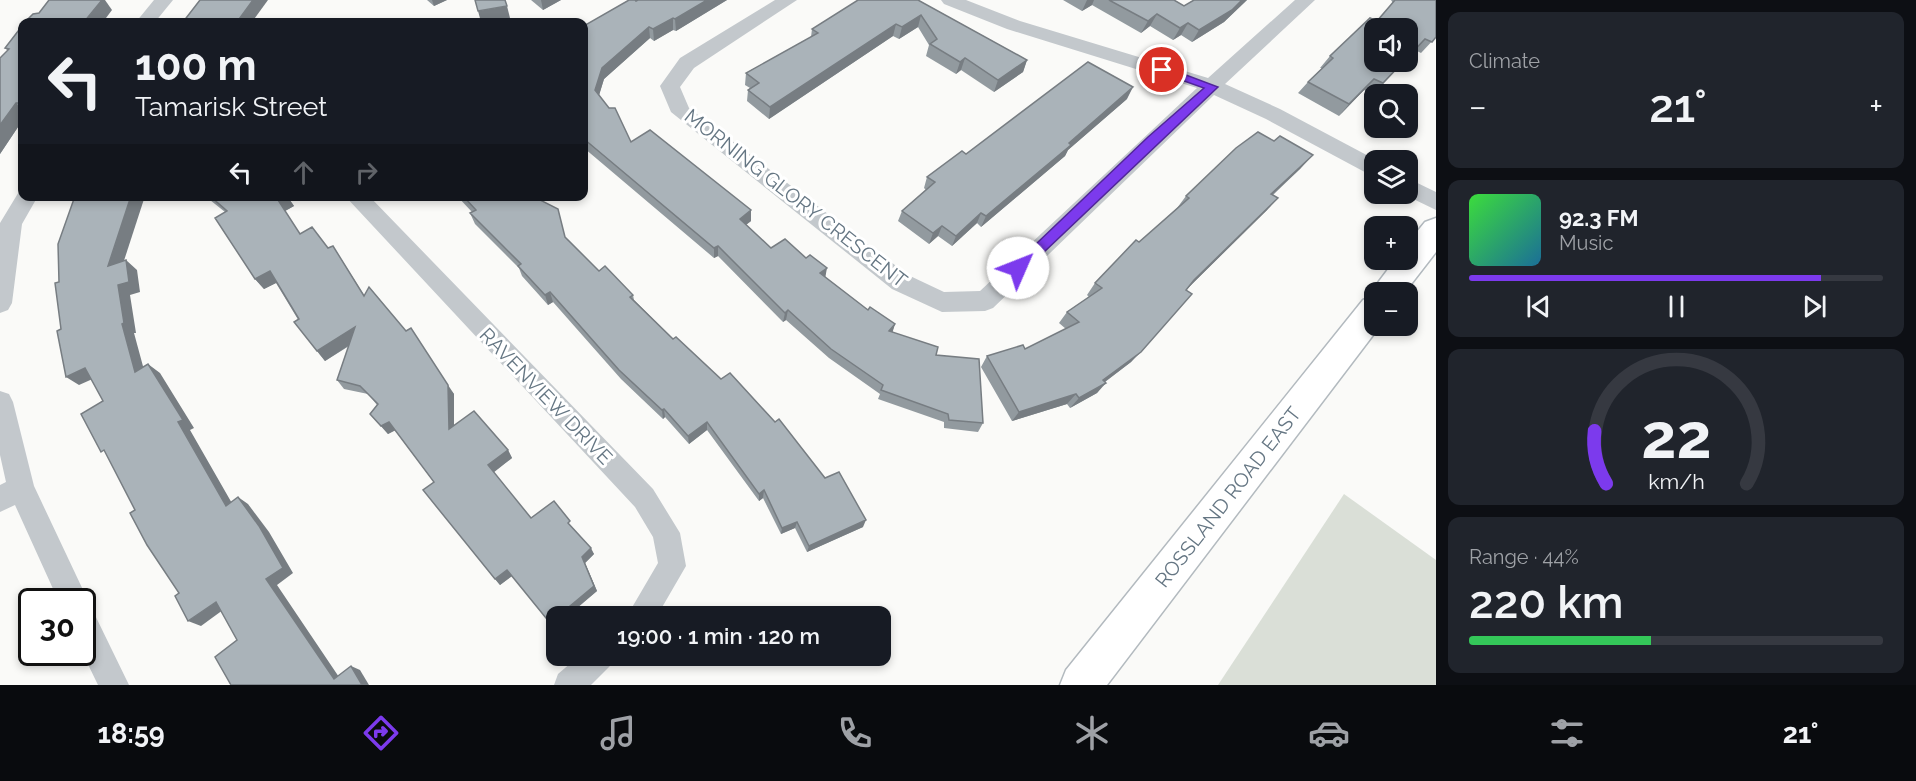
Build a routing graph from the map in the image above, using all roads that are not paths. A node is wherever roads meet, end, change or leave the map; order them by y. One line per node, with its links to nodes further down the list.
1 (164, 0): 5 (street)
2 (788, 0): 6 (street, MORNING GLORY CRESCENT)
3 (950, 0): 6 (street)
4 (1305, 0): 6 (street)
5 (148, 18)
6 (1213, 87): 7 (street)
7 (1364, 164)
8 (1418, 192): 11 (street)
9 (25, 201): 14 (street)
10 (360, 201): 19 (street, RAVENVIEW DRIVE)
11 (1436, 202)
12 (1436, 230): 13 (main road)
13 (1395, 282)
14 (0, 303)
15 (1364, 322): 24 (main road, ROSSLAND ROAD EAST)
16 (0, 402): 17 (street)
17 (10, 493): 18 (street)
18 (66, 588)
19 (647, 606)
20 (96, 648): 22 (street)
21 (589, 666): 23 (street)
22 (114, 685)
23 (569, 685)
24 (1081, 685)

